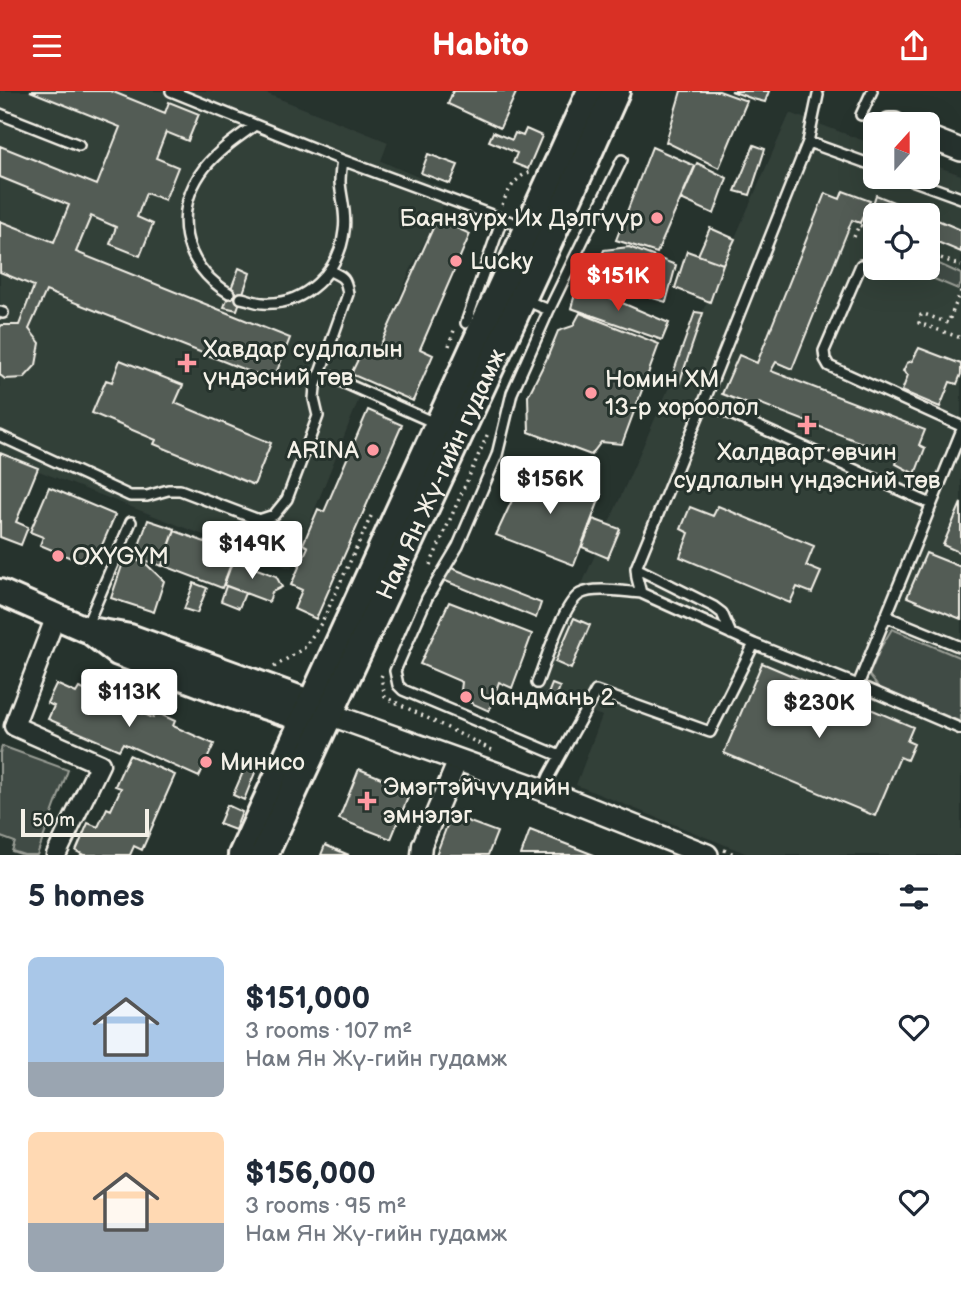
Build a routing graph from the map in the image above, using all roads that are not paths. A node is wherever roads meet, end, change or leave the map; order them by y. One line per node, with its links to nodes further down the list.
1 (591, 91): 19 (main road, Нам Ян Жү-гийн гудамж)
2 (616, 91): 24 (main road, Нам Ян Жү-гийн гудамж)
3 (872, 91): 7 (lane)
4 (178, 92): 8 (lane)
5 (818, 95): 9 (lane)
6 (0, 114): 11 (lane)
7 (861, 115)
8 (255, 125): 13 (lane); 22 (lane)
9 (808, 142): 15 (lane); 28 (lane)
10 (940, 142): 12 (street)
11 (79, 145)
12 (961, 150)
13 (342, 160): 18 (lane); 21 (lane)
14 (622, 160): 25 (lane)
15 (863, 162)
16 (936, 189): 17 (lane)
17 (961, 198)
18 (500, 218): 19 (lane); 26 (lane)
19 (528, 229): 29 (main road, Нам Ян Жү-гийн гудамж)
20 (861, 265): 30 (lane)
21 (330, 271): 23 (lane); 27 (lane)
22 (229, 293)
23 (241, 298)
24 (522, 298): 25 (lane); 46 (main road, Нам Ян Жү-гийн гудамж)
25 (549, 310): 49 (lane)
26 (462, 320)
27 (320, 372): 29 (lane); 32 (lane)
28 (704, 402): 33 (lane); 35 (lane)
29 (439, 425): 46 (main road, Нам Ян Жү-гийн гудамж)
30 (961, 426)
31 (961, 432): 33 (lane)
32 (0, 436)
33 (931, 504): 39 (lane)
34 (131, 522): 40 (lane)
35 (636, 568): 37 (lane); 41 (lane)
36 (0, 592): 38 (main road)
37 (641, 593): 41 (lane); 44 (lane)
38 (56, 616): 40 (main road); 47 (street)
39 (885, 616): 43 (lane); 45 (lane)
40 (85, 629): 46 (main road)
41 (732, 634): 42 (lane)
42 (754, 644): 45 (lane); 49 (lane)
43 (961, 647)
44 (537, 683)
45 (858, 685): 48 (lane)
46 (316, 712): 50 (street); 53 (main road, Нам Ян Жү-гийн гудамж); 54 (main road, Нам Ян Жү-гийн гудамж)
47 (7, 724): 52 (street)
48 (961, 729)
49 (560, 756): 51 (lane)
50 (458, 759): 51 (street); 55 (street)
51 (543, 790): 56 (street)
52 (56, 855)
53 (242, 855)
54 (264, 855)
55 (421, 855)
56 (707, 855)

